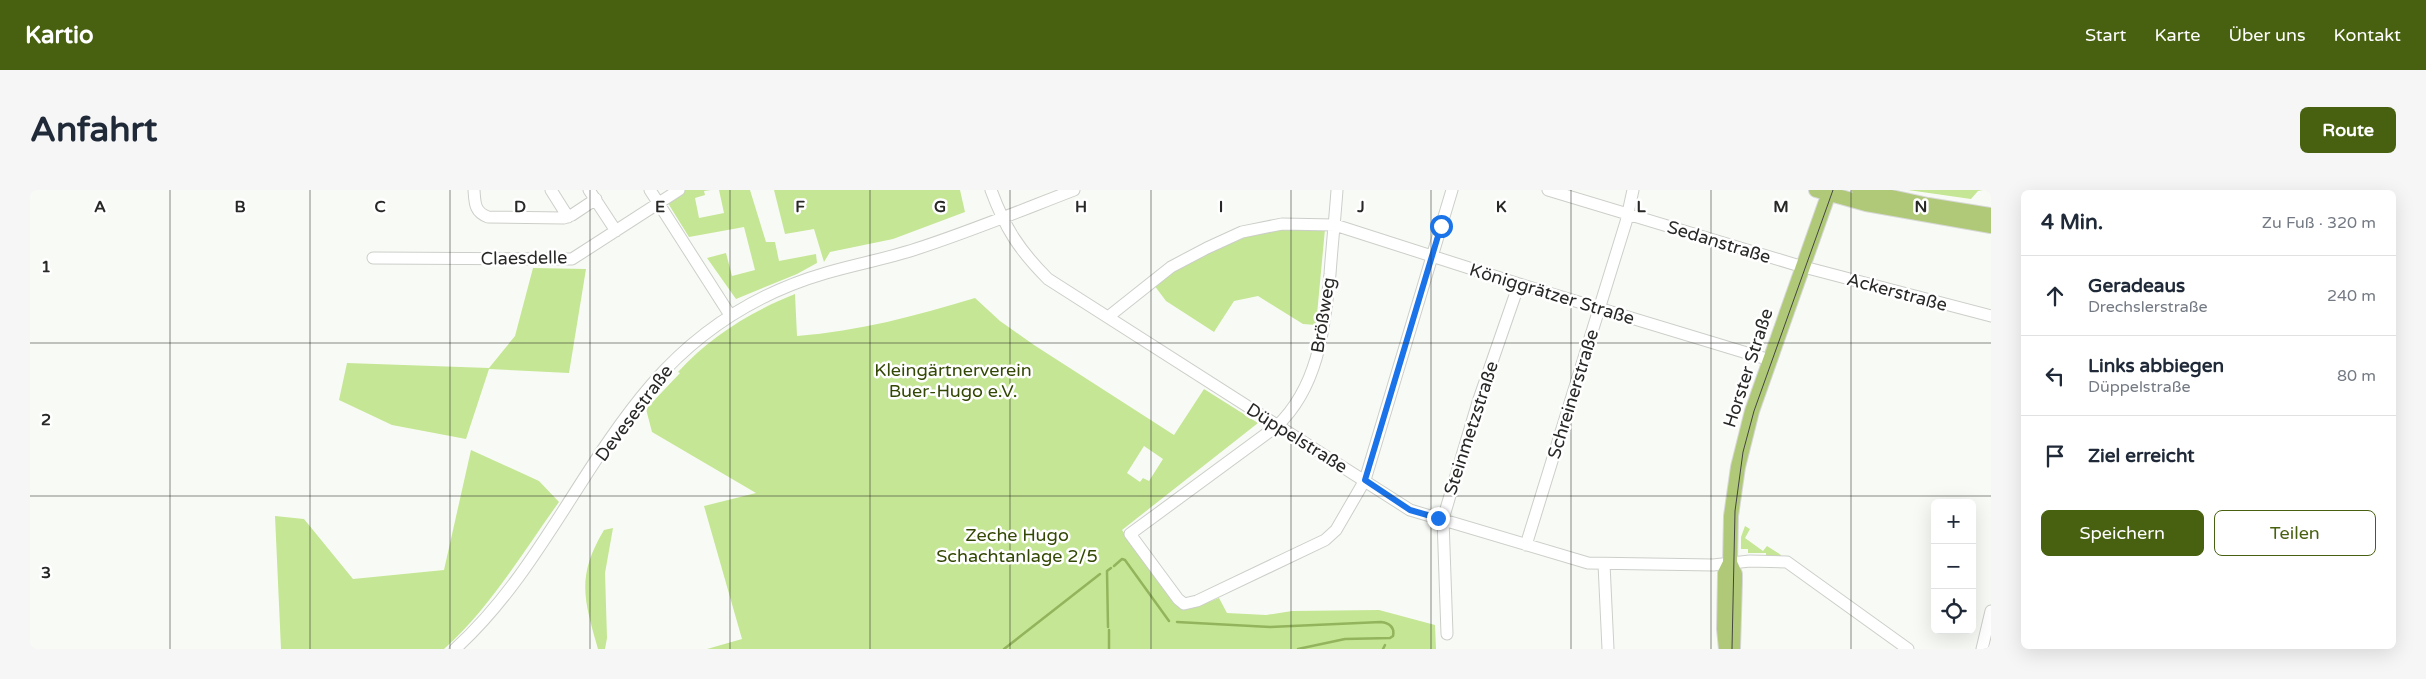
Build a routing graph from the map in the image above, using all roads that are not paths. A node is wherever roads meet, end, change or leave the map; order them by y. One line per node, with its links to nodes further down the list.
1 (474, 190): 17 (street)
2 (551, 190): 17 (street)
3 (650, 190): 14 (street)
4 (679, 190): 14 (street, Claesdelle)
5 (991, 190): 18 (street, Düppelstraße)
6 (1074, 190): 18 (street, Devesestraße)
7 (1337, 190): 19 (street, Brößweg)
8 (1452, 190): 22 (street)
9 (1548, 190): 15 (street, Sedanstraße)
10 (1633, 190): 15 (street, Schreinerstraße)
11 (1859, 190): 16 (main road)
12 (1825, 192): 20 (main road); 24 (main road, Horster Straße)
13 (592, 195): 17 (street); 21 (street)
14 (658, 202): 21 (street, Claesdelle); 27 (street)
15 (1628, 215): 24 (street, Sedanstraße); 26 (street, Schreinerstraße)
16 (1991, 215)
17 (568, 217)
18 (1001, 219): 27 (street, Devesestraße); 29 (street, Düppelstraße)
19 (1335, 225): 22 (street, Königgrätzer Straße); 29 (street, Königgrätzer Straße); 31 (street, Brößweg)
20 (1991, 226)
21 (616, 230): 23 (street, Claesdelle)
22 (1432, 256): 25 (street, Königgrätzer Straße); 32 (street)
23 (373, 258)
24 (1803, 267): 28 (street, Ackerstraße); 30 (main road, Horster Straße)
25 (1519, 284): 26 (street, Königgrätzer Straße); 33 (street, Steinmetzstraße)
26 (1599, 309): 30 (street, Königgrätzer Straße); 34 (street, Schreinerstraße)
27 (730, 315): 39 (street, Devesestraße)
28 (1991, 316)
29 (1108, 317): 31 (street, Düppelstraße)
30 (1770, 360): 35 (main road, Horster Straße)
31 (1277, 426): 32 (street, Düppelstraße); 32 (street, Brößweg)
32 (1365, 480): 33 (street, Düppelstraße)
33 (1443, 519): 34 (street, Düppelstraße); 38 (street, Steinmetzstraße)
34 (1526, 544): 36 (street, Düppelstraße)
35 (1730, 563): 36 (street, Düppelstraße); 41 (main road, Horster Straße); 42 (main road, Horster Straße); 43 (street, Düppelstraße)
36 (1604, 564): 40 (street)
37 (1991, 610): 44 (street)
38 (1446, 634)
39 (455, 649)
40 (1608, 649)
41 (1726, 649)
42 (1732, 649)
43 (1908, 649)
44 (1982, 649)

